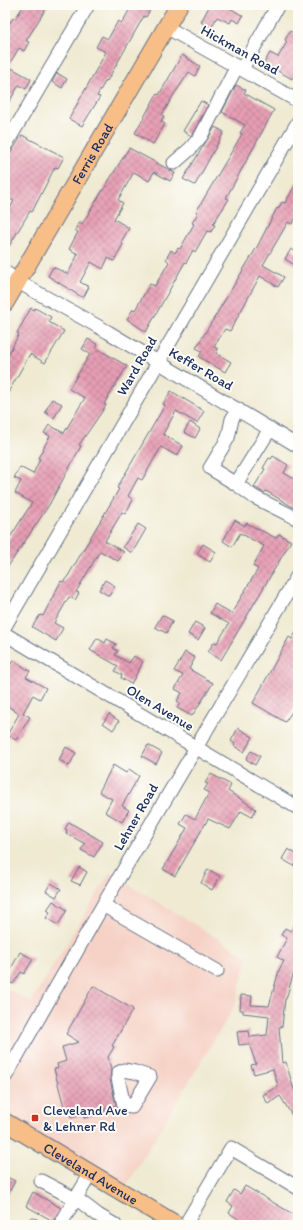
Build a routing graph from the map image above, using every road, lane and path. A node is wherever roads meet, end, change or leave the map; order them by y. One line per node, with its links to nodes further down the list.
1 (88, 5): 8 (street)
2 (179, 5): 4 (main road, Ferris Road)
3 (278, 5): 5 (street)
4 (166, 27): 5 (street, Hickman Road); 10 (main road, Ferris Road)
5 (240, 68): 6 (street, Hickman Road); 9 (street)
6 (298, 101)
7 (298, 122): 12 (street, Ward Road)
8 (5, 146)
9 (174, 163)
10 (11, 276): 11 (main road, Ferris Road); 12 (street, Keffer Road)
11 (5, 303)
12 (158, 362): 13 (street, Keffer Road); 19 (street, Ward Road)
13 (238, 409): 14 (street, Keffer Road); 16 (street)
14 (270, 429): 15 (street, Keffer Road); 16 (street)
15 (298, 446)
16 (236, 484): 17 (street)
17 (298, 519)
18 (298, 575): 21 (street, Lehner Road)
19 (5, 626)
20 (5, 634): 21 (street, Olen Avenue)
21 (196, 748): 22 (street, Olen Avenue); 23 (street, Lehner Road)
22 (298, 808)
23 (103, 905): 24 (street); 25 (street, Lehner Road)
24 (217, 971)
25 (5, 1077)
26 (5, 1122): 27 (main road, Cleveland Avenue)
27 (91, 1173): 30 (street); 33 (main road, Cleveland Avenue)
28 (41, 1181): 30 (street)
29 (298, 1188): 34 (street)
30 (75, 1199): 31 (street); 32 (street)
31 (60, 1225)
32 (115, 1225)
33 (177, 1225)
34 (185, 1225)

